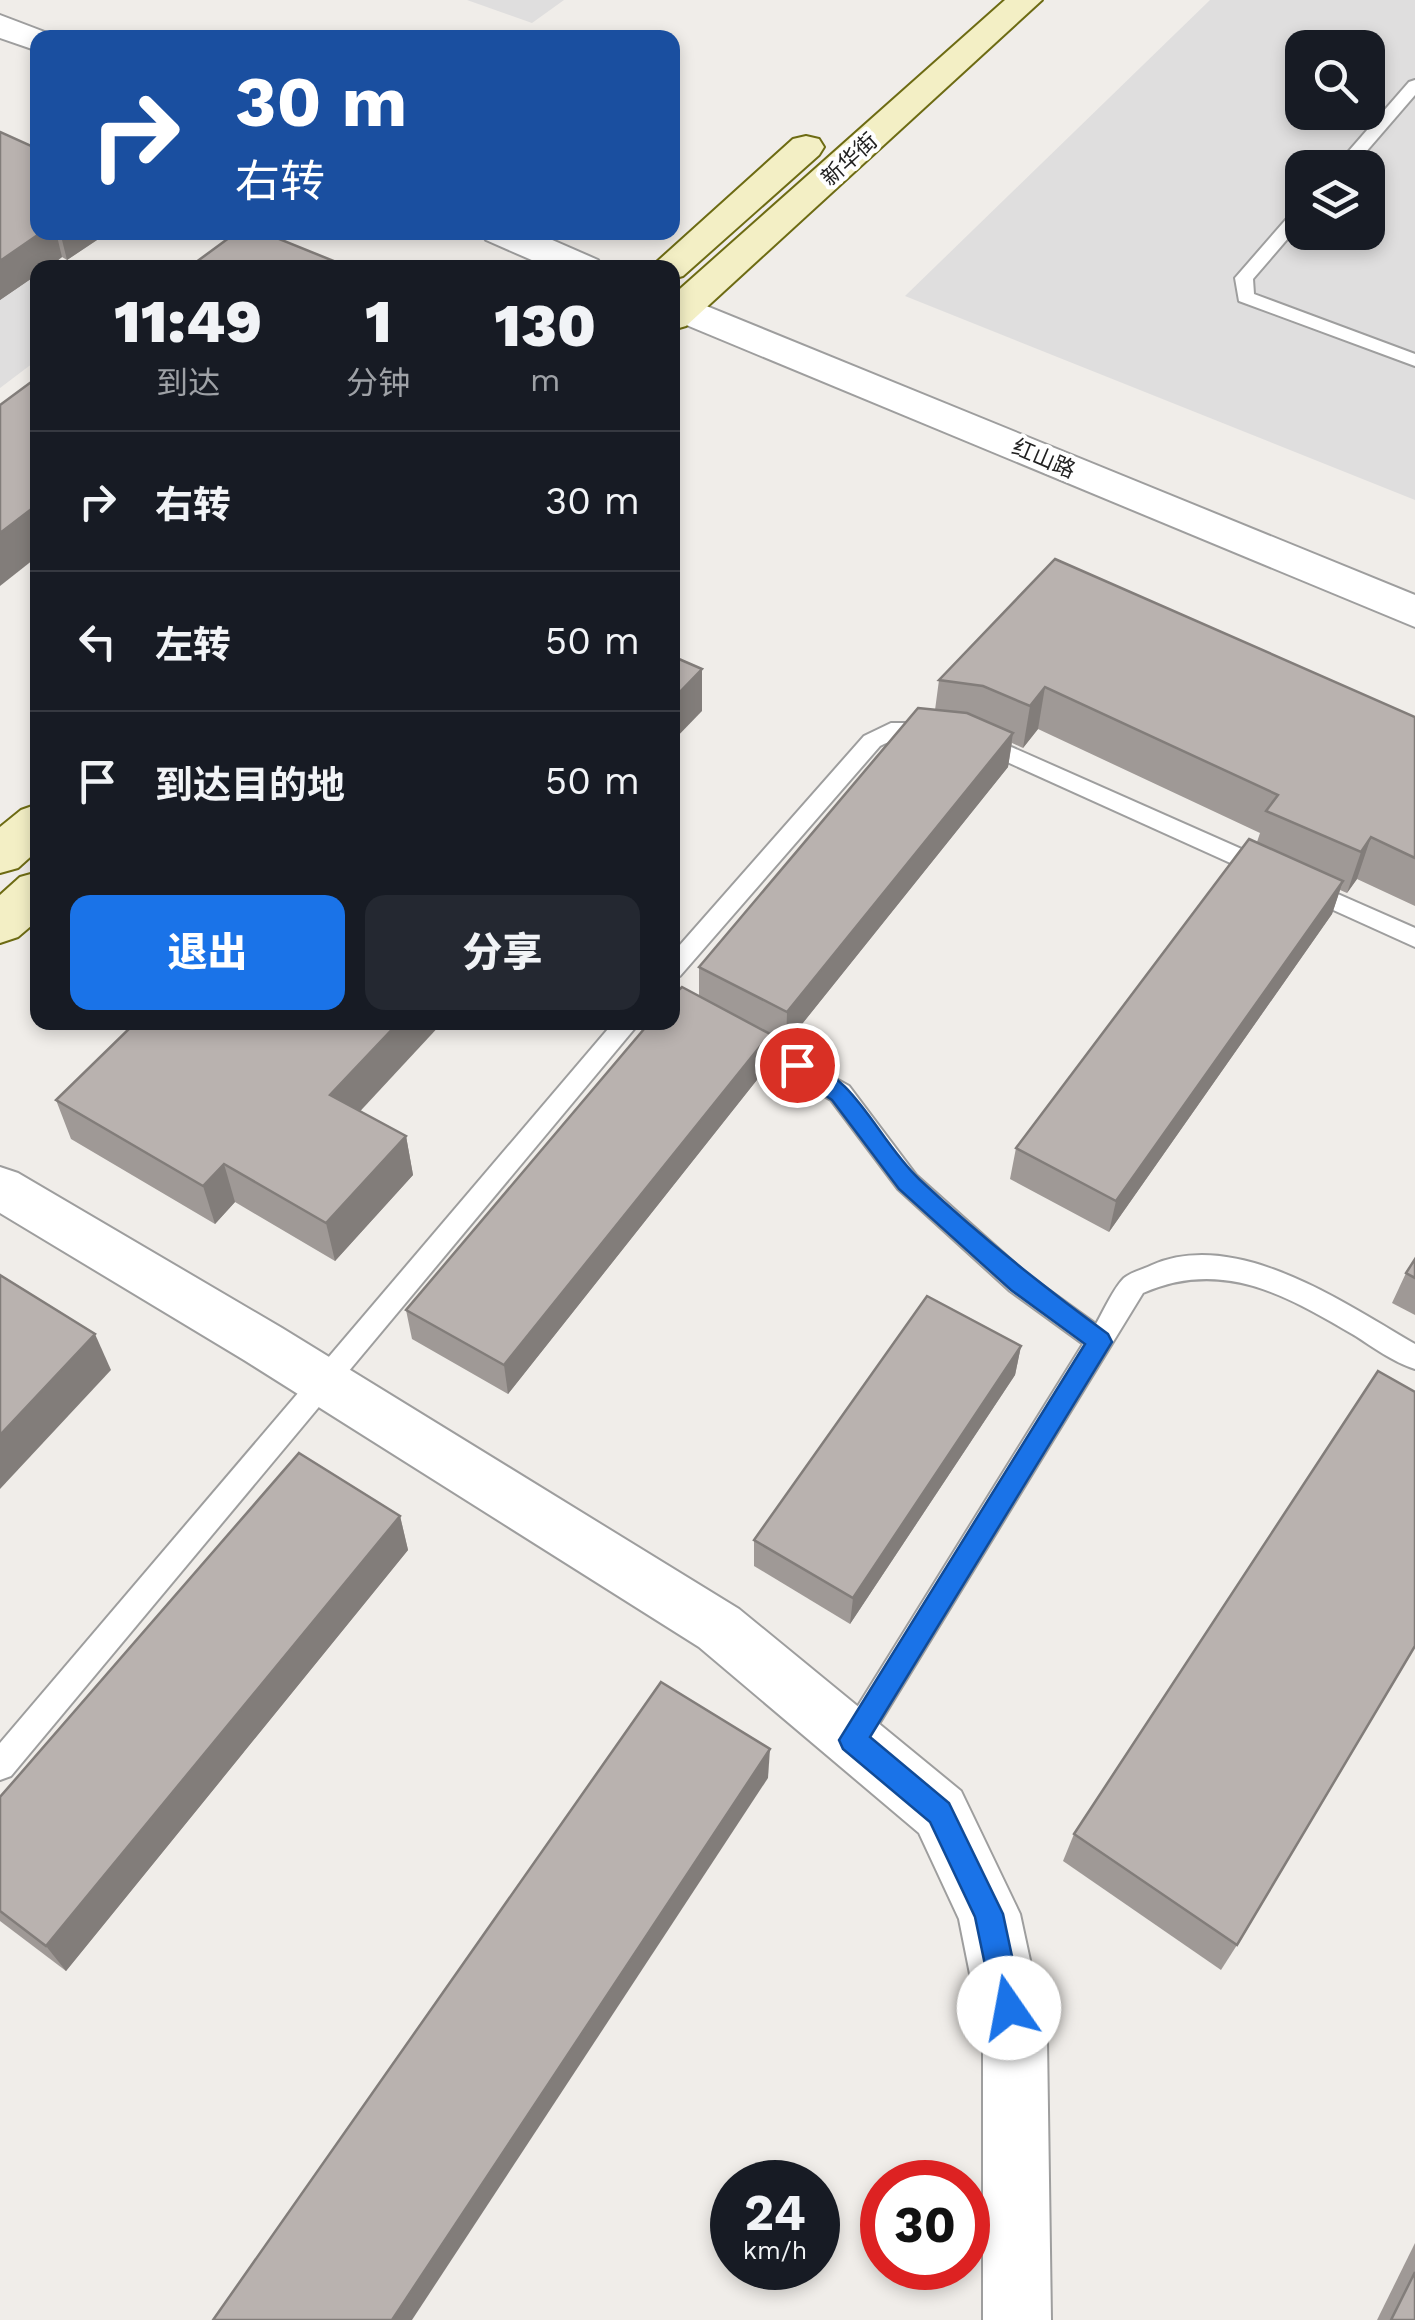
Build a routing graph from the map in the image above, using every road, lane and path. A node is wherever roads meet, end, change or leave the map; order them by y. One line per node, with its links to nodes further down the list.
1 (1025, 0): 11 (main road, 新华街)
2 (0, 25): 3 (street)
3 (30, 37)
4 (1415, 85): 6 (lane)
5 (828, 128): 10 (main road, 新华街)
6 (1361, 150)
7 (1285, 231): 13 (lane)
8 (519, 240): 9 (street)
9 (565, 260)
10 (677, 260)
11 (680, 306)
12 (680, 312): 14 (street, 红山路)
13 (1415, 360)
14 (1415, 612)
15 (30, 829): 16 (main road)
16 (0, 855)
17 (30, 897): 18 (main road)
18 (0, 924)
19 (1415, 938): 20 (lane)
20 (680, 961)
21 (719, 1024): 24 (lane)
22 (621, 1030): 26 (lane)
23 (0, 1188): 26 (street)
24 (1100, 1342): 25 (lane); 27 (lane)
25 (1415, 1358)
26 (326, 1383): 27 (street); 28 (lane)
27 (853, 1740): 29 (street)
28 (0, 1766)
29 (1018, 2320)

